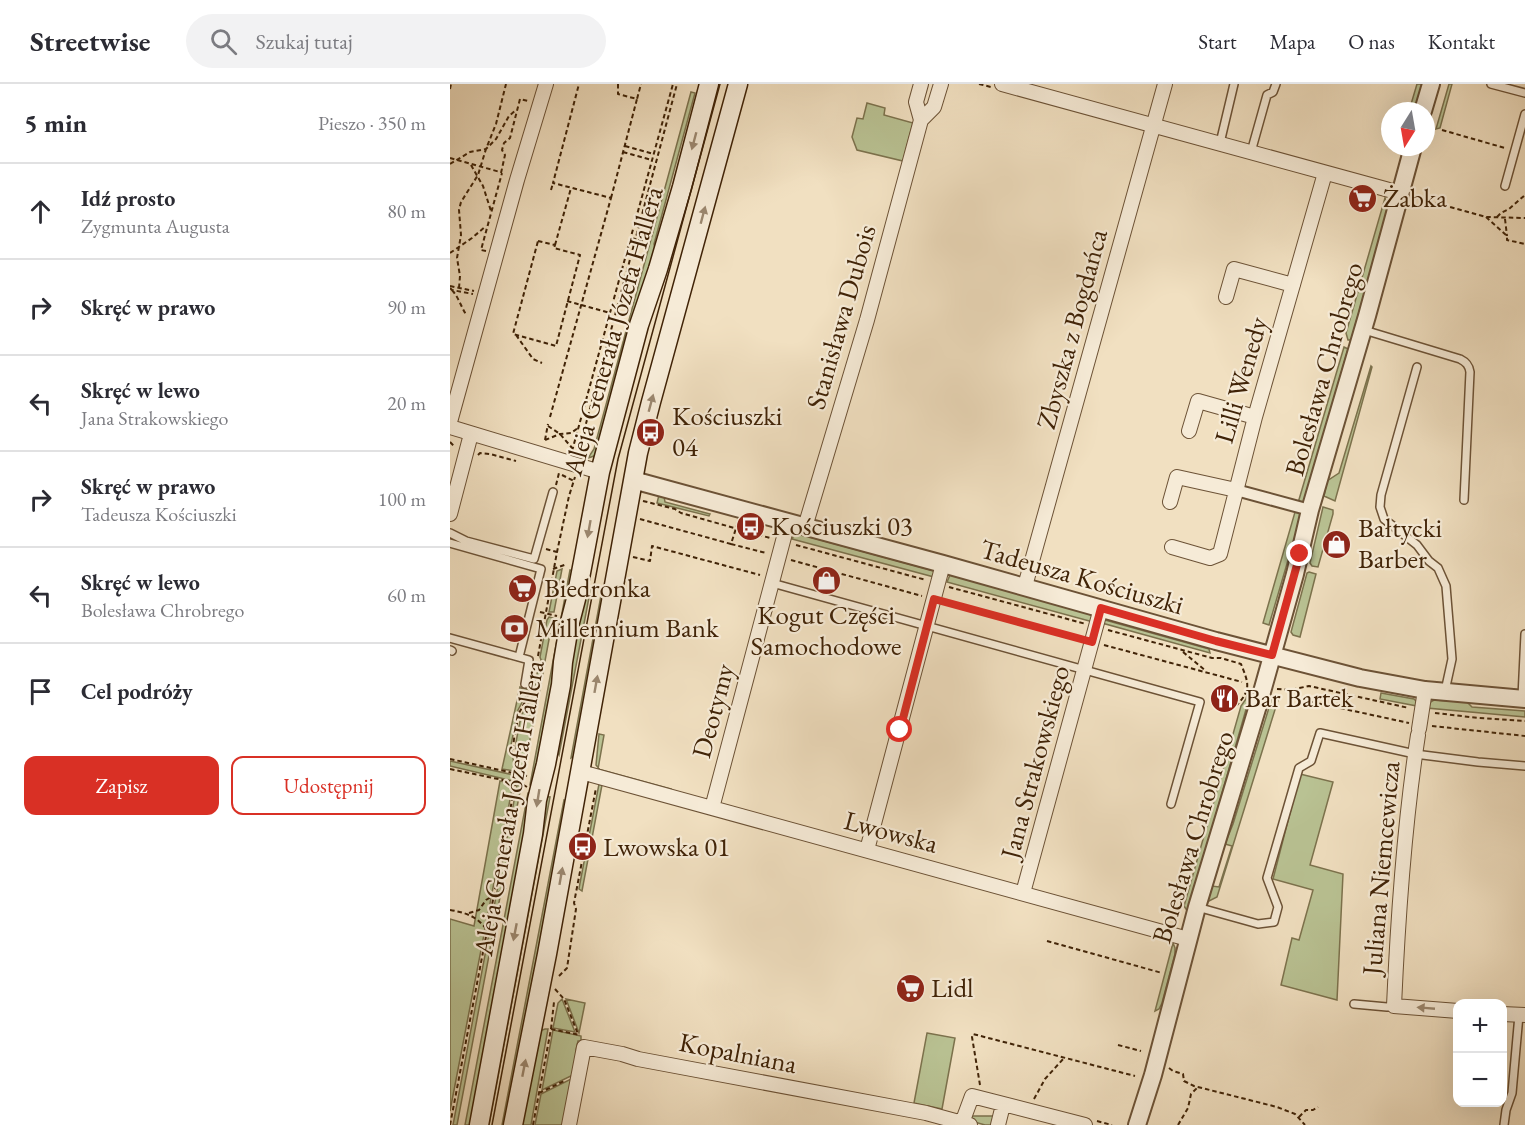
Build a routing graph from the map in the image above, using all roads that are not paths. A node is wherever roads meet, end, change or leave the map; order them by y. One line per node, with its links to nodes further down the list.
1 (546, 84): 27 (street)
2 (709, 84): 33 (main road, Aleja Generała Józefa Hallera, one-way to 33)
3 (738, 84): 34 (main road, Aleja Generała Józefa Hallera, one-way to 3)
4 (921, 84): 15 (street, Stanisława Dubois)
5 (941, 84): 15 (street, Stanisława Dubois)
6 (1002, 84): 16 (street)
7 (1165, 84): 16 (street, Zbyszka z Bogdańca)
8 (1234, 84): 17 (lane)
9 (1276, 84): 18 (lane)
10 (1431, 84): 13 (street)
11 (1491, 84): 12 (lane)
12 (1525, 93)
13 (1426, 102)
14 (1525, 114): 21 (lane)
15 (921, 120): 42 (street, Stanisława Dubois)
16 (1153, 125): 17 (street); 48 (street, Zbyszka z Bogdańca)
17 (1220, 143): 18 (street)
18 (1251, 152): 20 (street)
19 (1412, 156): 22 (street, Bolesława Chrobrego)
20 (1325, 173): 22 (street); 23 (street, Lilli Wenedy)
21 (1505, 186)
22 (1407, 195): 25 (street, Bolesława Chrobrego)
23 (1293, 285): 24 (street); 28 (street, Lilli Wenedy)
24 (1226, 297)
25 (1363, 330): 37 (lane); 39 (street, Bolesława Chrobrego)
26 (1417, 367): 58 (lane)
27 (455, 386): 29 (street)
28 (1255, 417): 31 (street); 35 (street, Lilli Wenedy)
29 (450, 422)
30 (450, 427): 32 (street)
31 (1189, 431)
32 (471, 434): 33 (street); 40 (street)
33 (600, 472): 76 (main road, Aleja Generała Józefa Hallera, one-way to 76)
34 (633, 480): 41 (street, Tadeusza Kościuszki); 62 (main road, Aleja Generała Józefa Hallera, one-way to 34)
35 (1236, 490): 38 (street); 39 (street); 45 (street, Lilli Wenedy)
36 (553, 492): 43 (lane)
37 (1464, 500)
38 (1170, 502)
39 (1310, 510): 53 (street, Bolesława Chrobrego)
40 (450, 514)
41 (788, 522): 42 (street, Tadeusza Kościuszki); 47 (street, Deotymy)
42 (805, 527): 46 (street, Tadeusza Kościuszki)
43 (450, 533)
44 (450, 543): 54 (lane)
45 (1172, 547)
46 (943, 564): 48 (street, Tadeusza Kościuszki); 50 (street)
47 (773, 581): 50 (lane); 64 (street, Deotymy)
48 (1025, 586): 49 (street, Tadeusza Kościuszki)
49 (1101, 608): 53 (street, Tadeusza Kościuszki); 55 (street, Jana Strakowskiego)
50 (928, 625): 55 (lane); 65 (street)
51 (1525, 634): 59 (lane, Tadeusza Kościuszki)
52 (450, 638): 54 (lane)
53 (1272, 655): 57 (street, Tadeusza Kościuszki); 67 (street, Bolesława Chrobrego)
54 (519, 657): 56 (lane)
55 (1085, 669): 63 (lane); 66 (street, Jana Strakowskiego)
56 (528, 685)
57 (1425, 690): 58 (street, Tadeusza Kościuszki); 60 (street, Juliana Niemcewicza)
58 (1445, 693): 59 (street, Tadeusza Kościuszki)
59 (1524, 699)
60 (1415, 754): 61 (lane); 67 (lane); 70 (street, Juliana Niemcewicza)
61 (1525, 766)
62 (580, 772): 64 (street, Lwowska); 77 (main road, Aleja Generała Józefa Hallera, one-way to 62)
63 (1171, 804)
64 (712, 808): 65 (street, Lwowska)
65 (867, 850): 66 (street, Lwowska)
66 (1023, 893): 68 (street, Lwowska)
67 (1197, 907): 68 (street, Bolesława Chrobrego)
68 (1188, 939): 81 (street, Bolesława Chrobrego)
69 (1354, 1004): 70 (lane)
70 (1394, 1006): 71 (street, one-way to 70)
71 (1453, 1011)
72 (1507, 1014): 73 (street)
73 (1522, 1015): 82 (lane)
74 (1003, 1105): 75 (street, Kopalniana); 79 (street); 80 (street)
75 (966, 1124): 78 (street, Kopalniana)
76 (478, 1125)
77 (513, 1125)
78 (569, 1125)
79 (998, 1125)
80 (1085, 1125)
81 (1137, 1125)
82 (1504, 1125)

